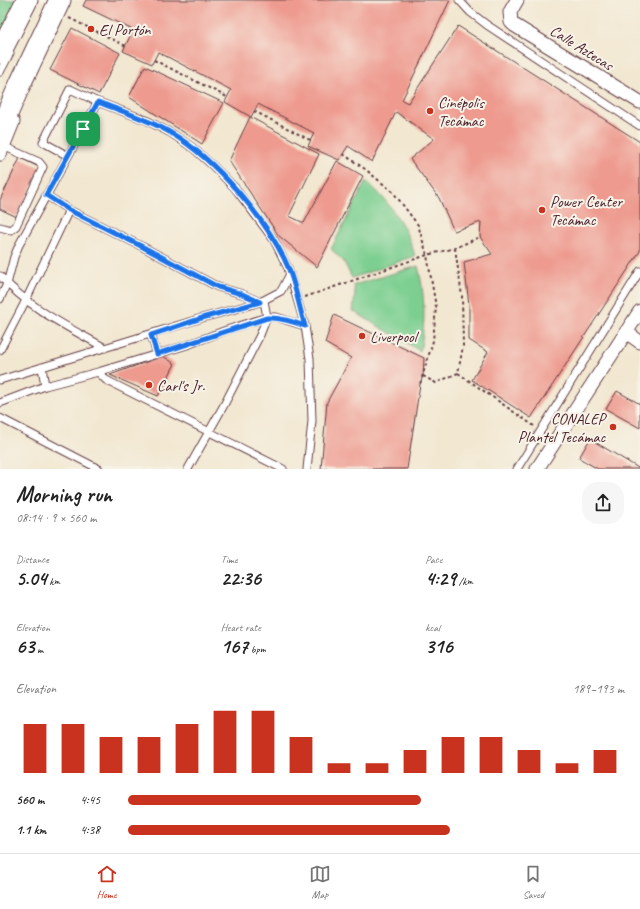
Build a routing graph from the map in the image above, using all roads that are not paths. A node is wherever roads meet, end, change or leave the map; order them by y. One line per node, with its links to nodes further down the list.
1 (27, 0): 6 (main road)
2 (71, 0): 5 (street)
3 (459, 0): 10 (lane)
4 (517, 0): 9 (street, Calle Aztecas)
5 (62, 8): 11 (street); 11 (main road)
6 (7, 49): 7 (lane)
7 (0, 72)
8 (98, 102): 12 (lane); 12 (lane); 17 (lane)
9 (640, 102)
10 (640, 126)
11 (3, 139): 15 (lane)
12 (68, 156): 13 (lane)
13 (46, 195): 14 (lane); 19 (lane)
14 (69, 210): 21 (lane); 22 (lane)
15 (0, 227)
16 (640, 271): 43 (lane)
17 (290, 274): 22 (lane); 25 (lane)
18 (0, 276): 19 (lane)
19 (7, 284): 20 (lane); 21 (lane)
20 (0, 299)
21 (26, 300): 29 (lane); 30 (lane)
22 (262, 301): 24 (lane); 27 (lane)
23 (640, 311): 26 (street)
24 (267, 318): 25 (lane); 31 (lane); 38 (lane)
25 (305, 326): 42 (lane)
26 (626, 332): 28 (street); 44 (street)
27 (151, 335): 29 (lane); 31 (lane)
28 (640, 342)
29 (106, 348): 32 (lane)
30 (0, 350)
31 (157, 354): 33 (lane)
32 (42, 367): 34 (lane); 35 (lane)
33 (98, 372): 35 (lane); 38 (lane)
34 (0, 380)
35 (45, 386): 36 (lane)
36 (0, 403)
37 (0, 418): 39 (lane)
38 (208, 433): 40 (lane); 41 (lane)
39 (99, 469)
40 (188, 469)
41 (283, 469)
42 (307, 469)
43 (517, 469)
44 (537, 469)

